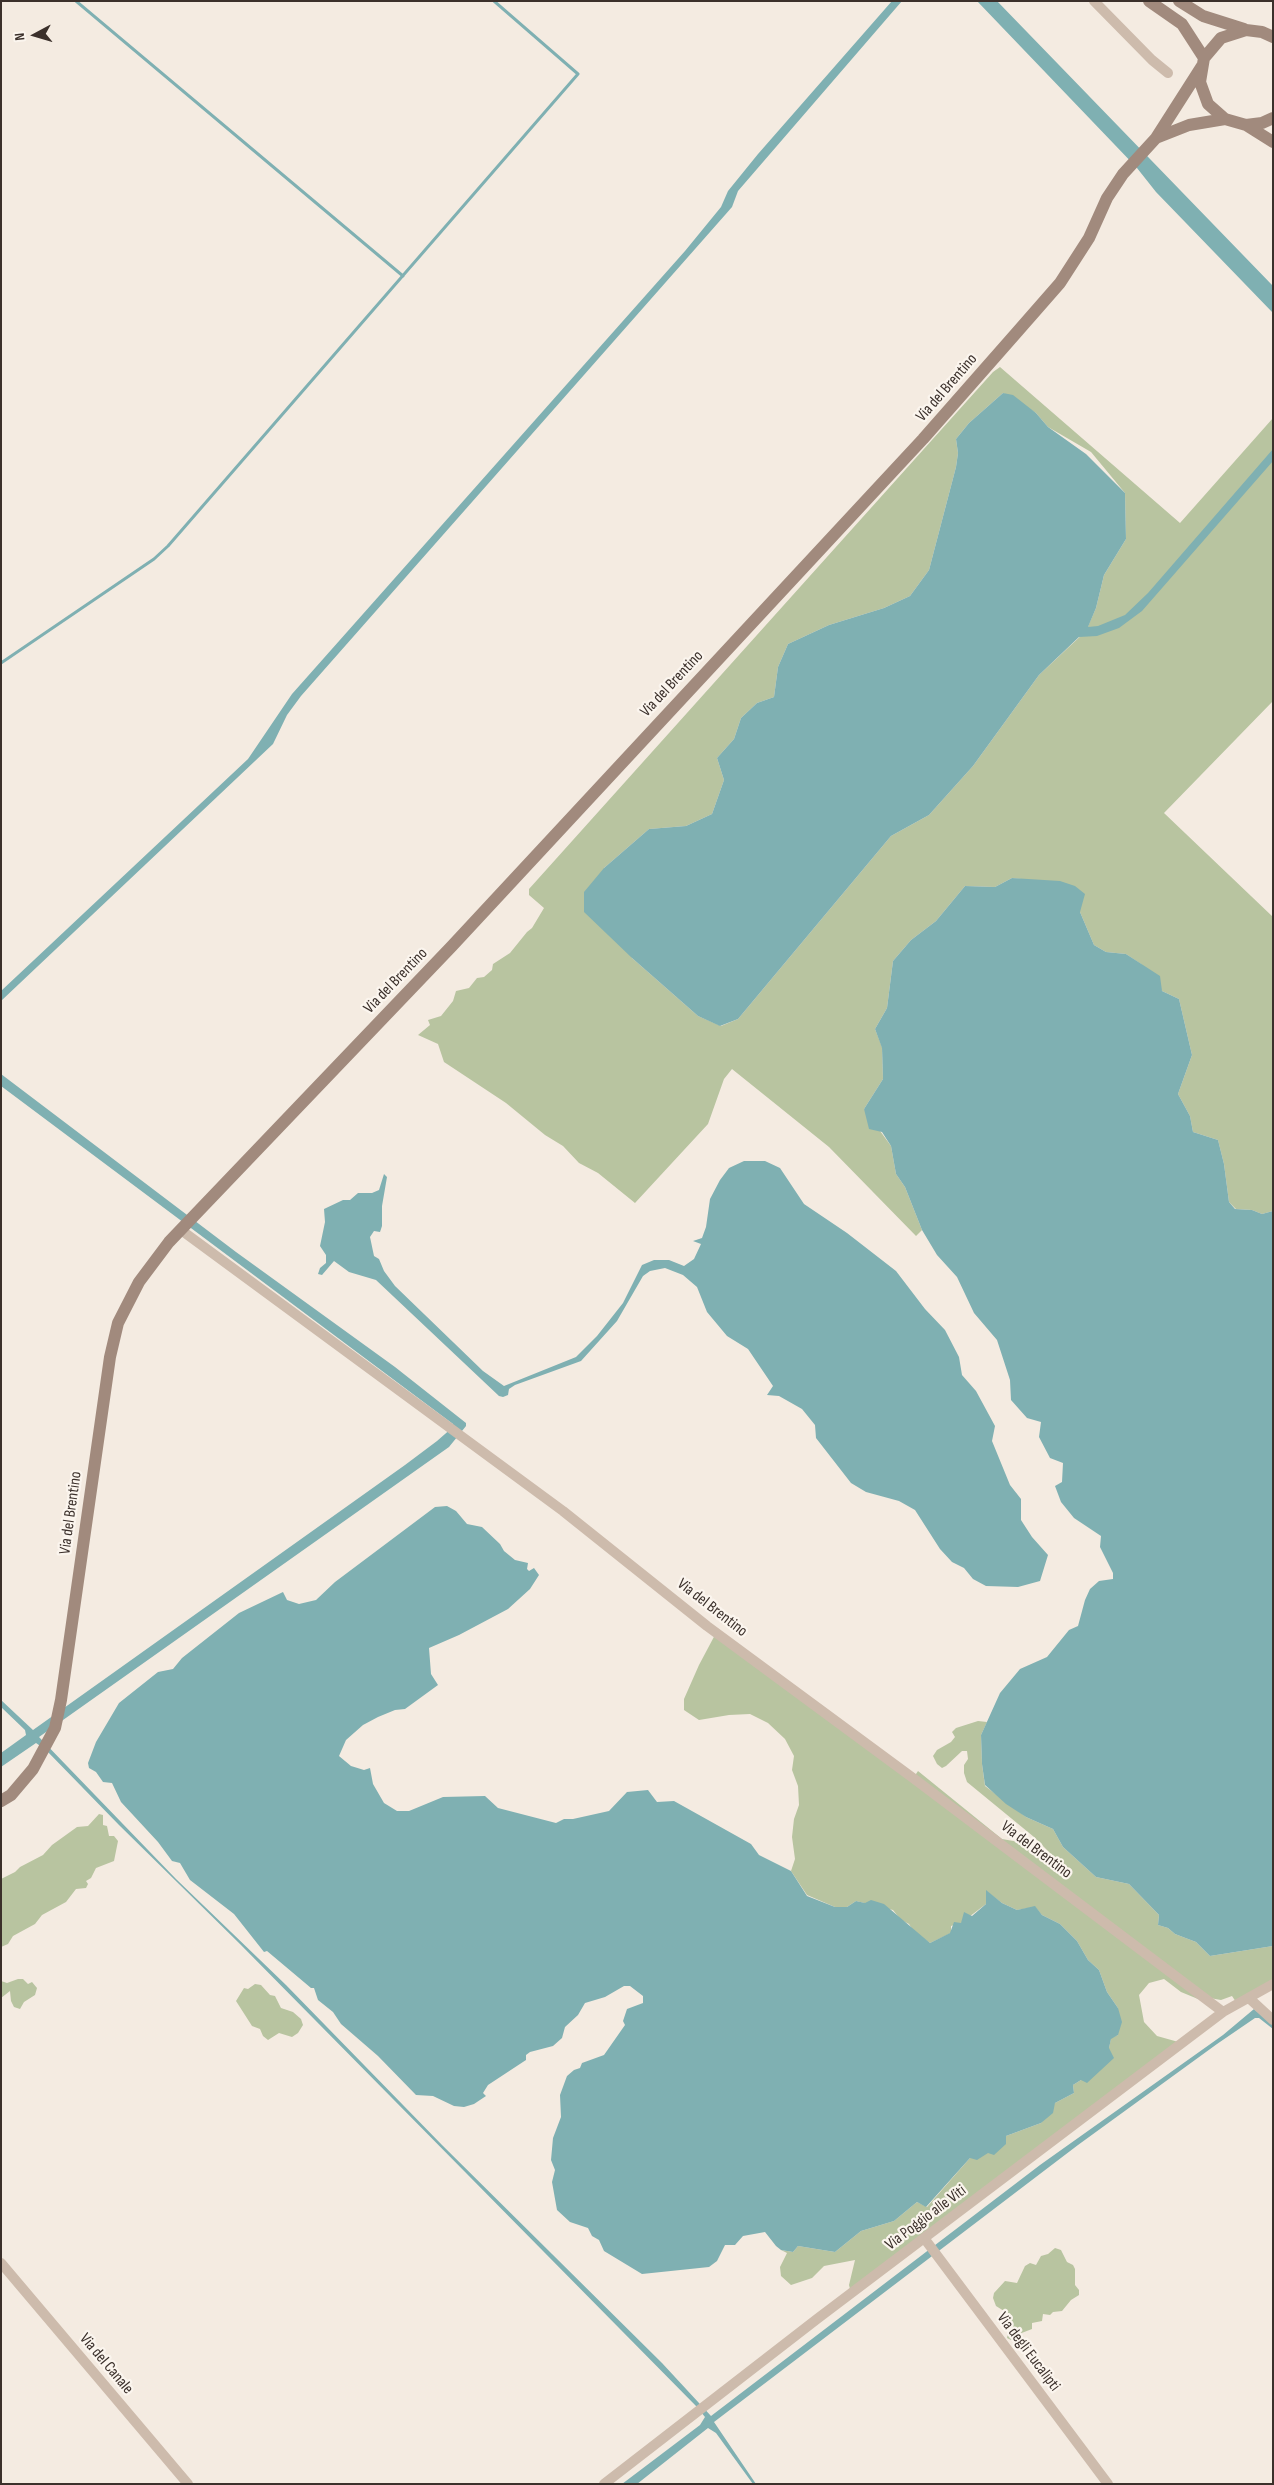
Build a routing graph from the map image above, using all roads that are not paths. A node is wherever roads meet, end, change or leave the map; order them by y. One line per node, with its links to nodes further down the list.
1 (1094, 1): 7 (street)
2 (1149, 1): 6 (street)
3 (1179, 1): 4 (street)
4 (1246, 30): 5 (street); 6 (street, Via del Brentino)
5 (1273, 37)
6 (1203, 62): 9 (street); 11 (street, Via del Brentino)
7 (1168, 73)
8 (1273, 118): 10 (street)
9 (1225, 119): 10 (street); 11 (street, Via del Brentino)
10 (1246, 125): 12 (street)
11 (1153, 141): 13 (street, Via del Brentino)
12 (1273, 142)
13 (183, 1228): 14 (street, Via del Brentino); 17 (street, Via del Brentino)
14 (1, 1801)
15 (1273, 1984): 16 (street, Via Poggio alle Viti)
16 (1250, 1999): 17 (street, Via Poggio alle Viti); 18 (street)
17 (1223, 2012): 19 (street, Via Poggio alle Viti)
18 (1273, 2020)
19 (927, 2241): 22 (street, Via Poggio alle Viti); 23 (street, Via degli Eucalipti)
20 (1, 2263): 21 (street, Via del Canale)
21 (188, 2484)
22 (604, 2484)
23 (1108, 2484)

